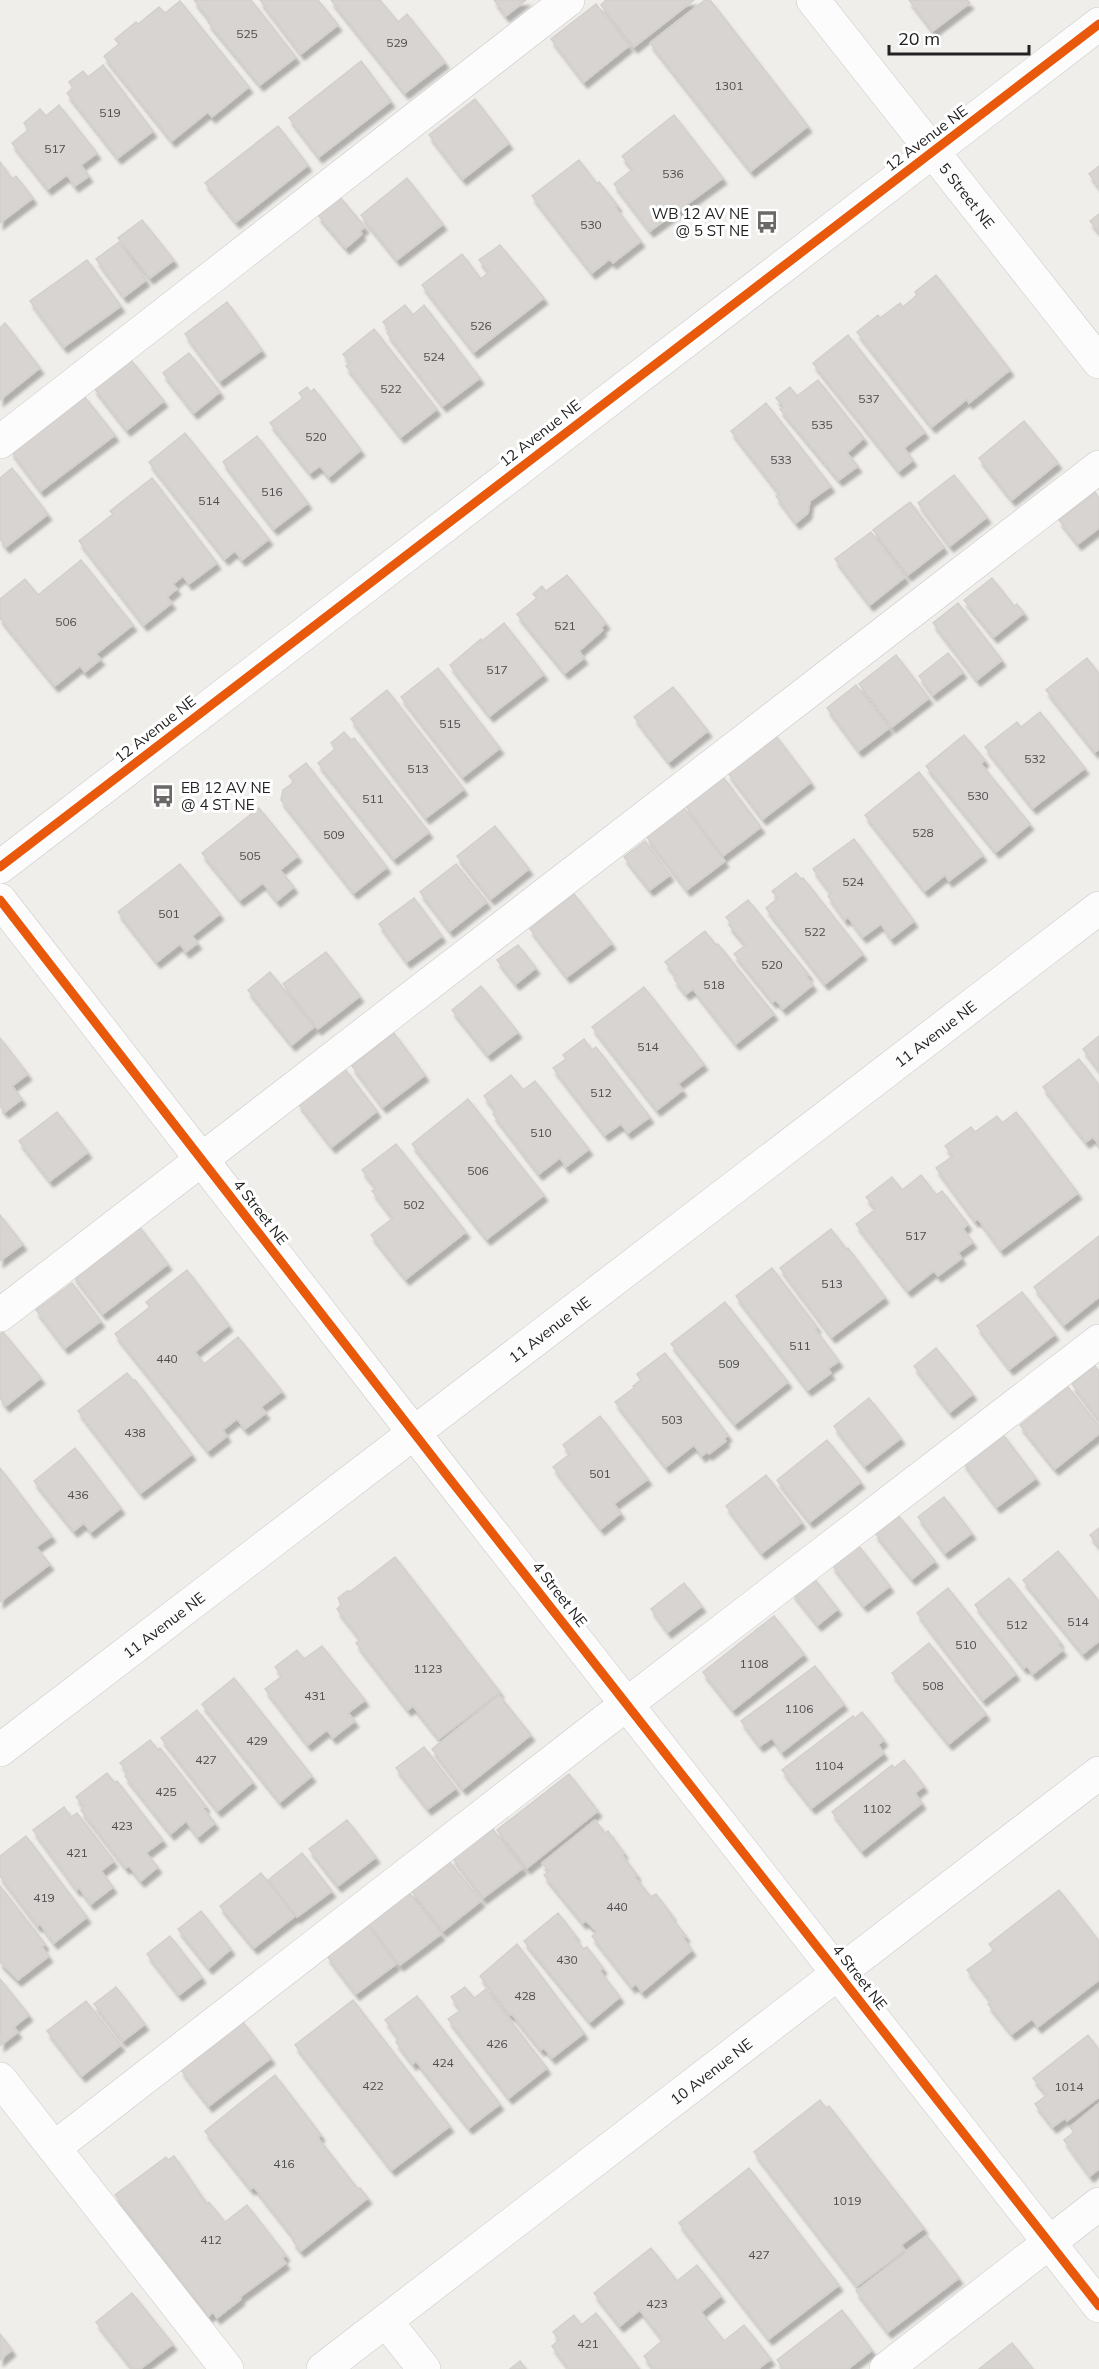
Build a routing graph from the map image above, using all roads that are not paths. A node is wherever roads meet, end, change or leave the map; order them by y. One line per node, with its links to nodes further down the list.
1 (568, 0): 6 (street)
2 (813, 0): 4 (street, 5 Street NE)
3 (1099, 24): 4 (street, 12 Avenue NE)
4 (933, 151): 5 (street, 5 Street NE); 8 (street, 12 Avenue NE)
5 (1099, 362)
6 (0, 442)
7 (1099, 466): 11 (street)
8 (0, 867)
9 (0, 900): 11 (street, 4 Street NE)
10 (1099, 908): 14 (street, 11 Avenue NE)
11 (202, 1161): 12 (street); 14 (street, 4 Street NE)
12 (0, 1315)
13 (1099, 1341): 15 (street)
14 (415, 1433): 15 (street, 4 Street NE); 16 (street, 11 Avenue NE)
15 (628, 1704): 18 (street, 4 Street NE); 20 (street)
16 (0, 1750)
17 (1099, 1773): 18 (street, 10 Avenue NE)
18 (837, 1973): 22 (street, 4 Street NE); 24 (street, 10 Avenue NE)
19 (0, 2079): 20 (street)
20 (54, 2148): 25 (street)
21 (1099, 2204): 22 (street)
22 (1049, 2241): 23 (street, 4 Street NE); 28 (street)
23 (1099, 2306)
24 (386, 2321): 26 (street, 10 Avenue NE); 27 (street)
25 (227, 2369)
26 (323, 2369)
27 (424, 2369)
28 (886, 2369)

